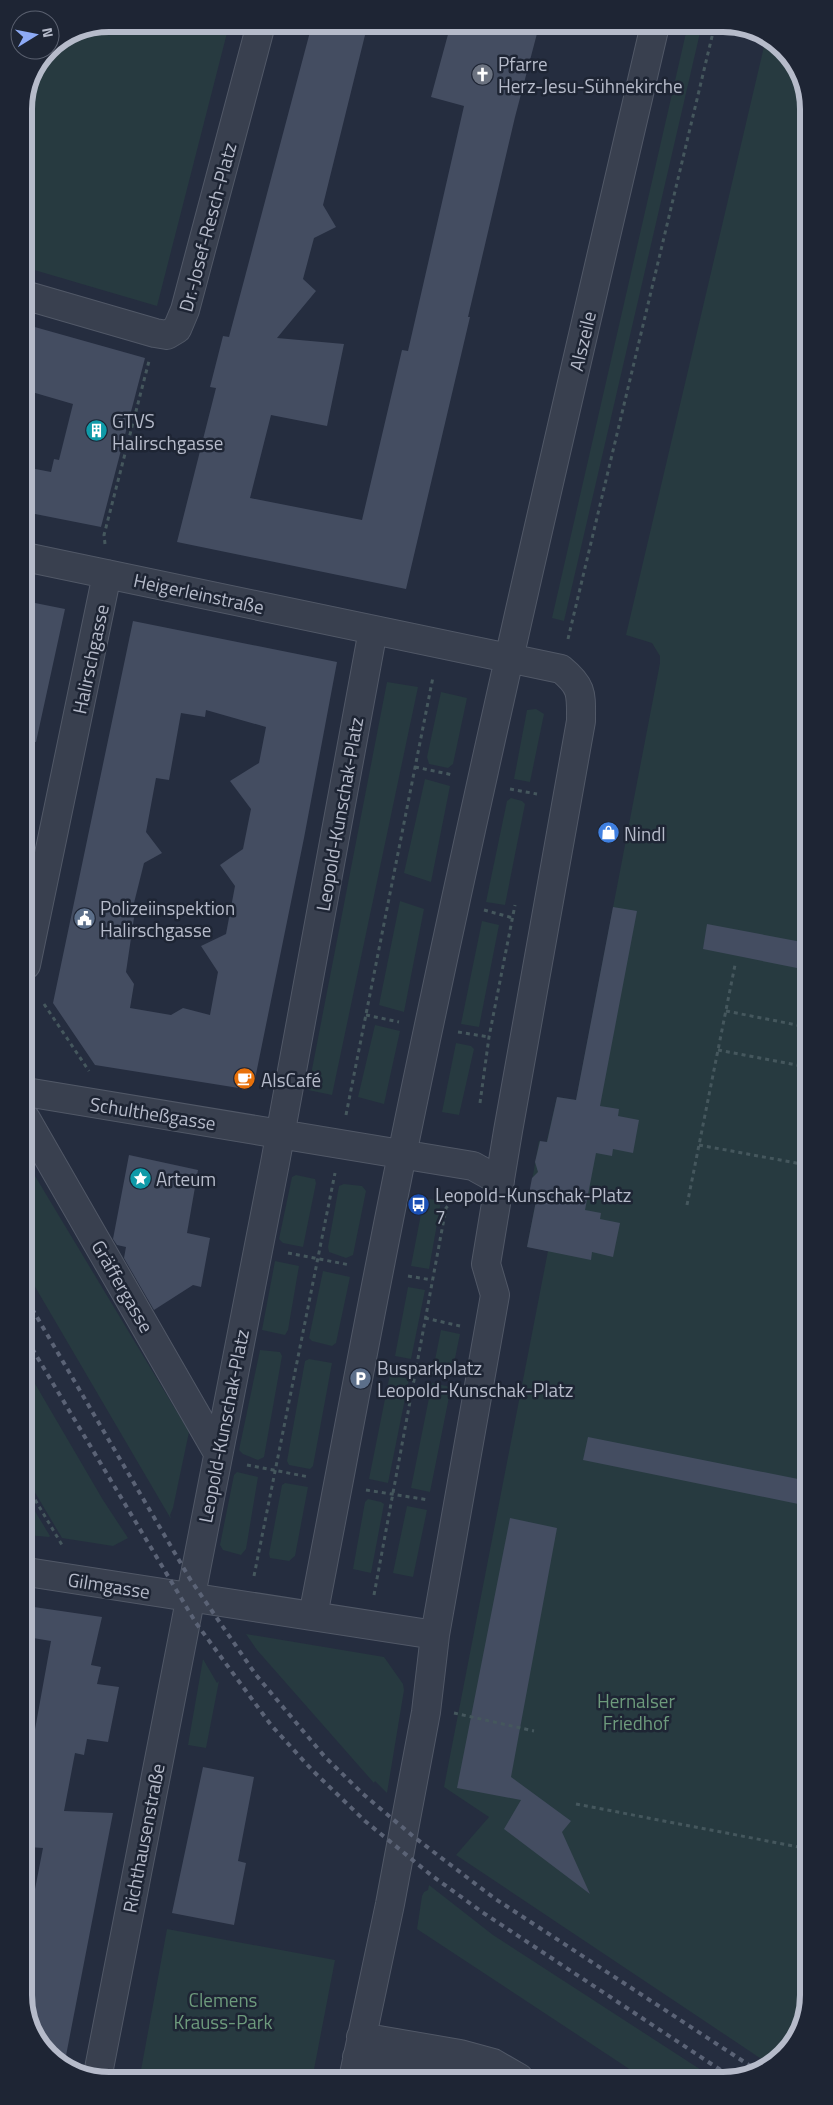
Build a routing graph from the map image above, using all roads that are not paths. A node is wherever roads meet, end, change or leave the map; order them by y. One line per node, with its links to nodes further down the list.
1 (259, 32): 3 (street, Dr.-Josef-Resch-Platz)
2 (653, 33): 7 (street, Alszeile)
3 (33, 298)
4 (33, 559): 5 (street, Heigerleinstraße)
5 (108, 574): 6 (street, Heigerleinstraße); 8 (street, Halirschgasse)
6 (373, 630): 7 (street); 11 (street, Leopold-Kunschak-Platz)
7 (509, 658): 12 (street); 13 (street)
8 (33, 928)
9 (32, 1093): 11 (street, Schultheßgasse)
10 (32, 1130): 14 (street, Gräffergasse)
11 (280, 1134): 12 (street); 14 (street, Leopold-Kunschak-Platz)
12 (402, 1154): 13 (street); 17 (street)
13 (500, 1181): 18 (street)
14 (217, 1456): 16 (street, Leopold-Kunschak-Platz)
15 (32, 1573): 16 (street, Gilmgasse)
16 (190, 1597): 17 (street); 20 (street, Richthausenstraße)
17 (313, 1616): 18 (street)
18 (435, 1635): 19 (street)
19 (357, 2058): 21 (street); 22 (street)
20 (98, 2071)
21 (428, 2072)
22 (508, 2072)

